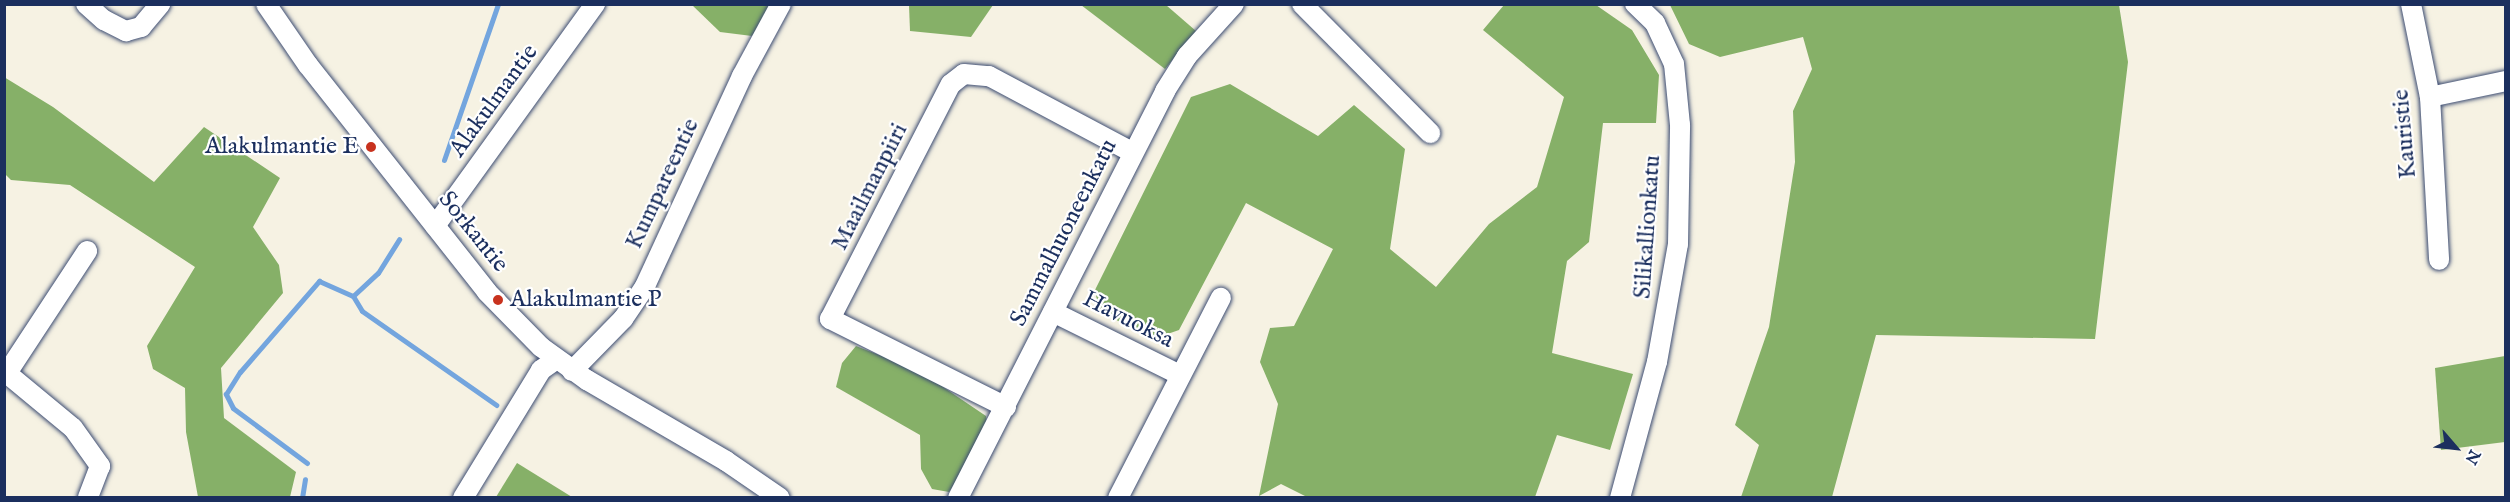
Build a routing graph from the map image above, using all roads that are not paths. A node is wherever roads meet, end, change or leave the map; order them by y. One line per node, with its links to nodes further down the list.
1 (86, 4): 2 (street)
2 (160, 4)
3 (266, 4): 14 (street, Sorkantie)
4 (595, 4): 14 (street, Alakulmantie)
5 (781, 4): 20 (street, Kumpareentie)
6 (1234, 4): 13 (street, Sammalhuoneenkatu)
7 (1302, 4): 12 (street)
8 (1635, 4): 29 (street, Silikallionkatu)
9 (2411, 4): 11 (street, Kauristie)
10 (2505, 81): 11 (street)
11 (2430, 97): 16 (street, Kauristie)
12 (1430, 134)
13 (1132, 152): 18 (street, Sammalhuoneenkatu); 23 (street, Maailmanpiiri)
14 (435, 226): 19 (street, Sorkantie)
15 (87, 251): 21 (street)
16 (2439, 260)
17 (1221, 298): 22 (street, Havuoksa)
18 (1053, 312): 22 (street, Havuoksa); 23 (street, Sammalhuoneenkatu)
19 (556, 358): 20 (street, Sorkantie); 25 (street)
20 (572, 371): 26 (street, Sorkantie)
21 (6, 372): 24 (street)
22 (1180, 375): 28 (street, Havuoksa)
23 (1006, 407): 27 (street, Sammalhuoneenkatu)
24 (88, 498)
25 (463, 498)
26 (780, 498)
27 (958, 498)
28 (1118, 498)
29 (1620, 498)

